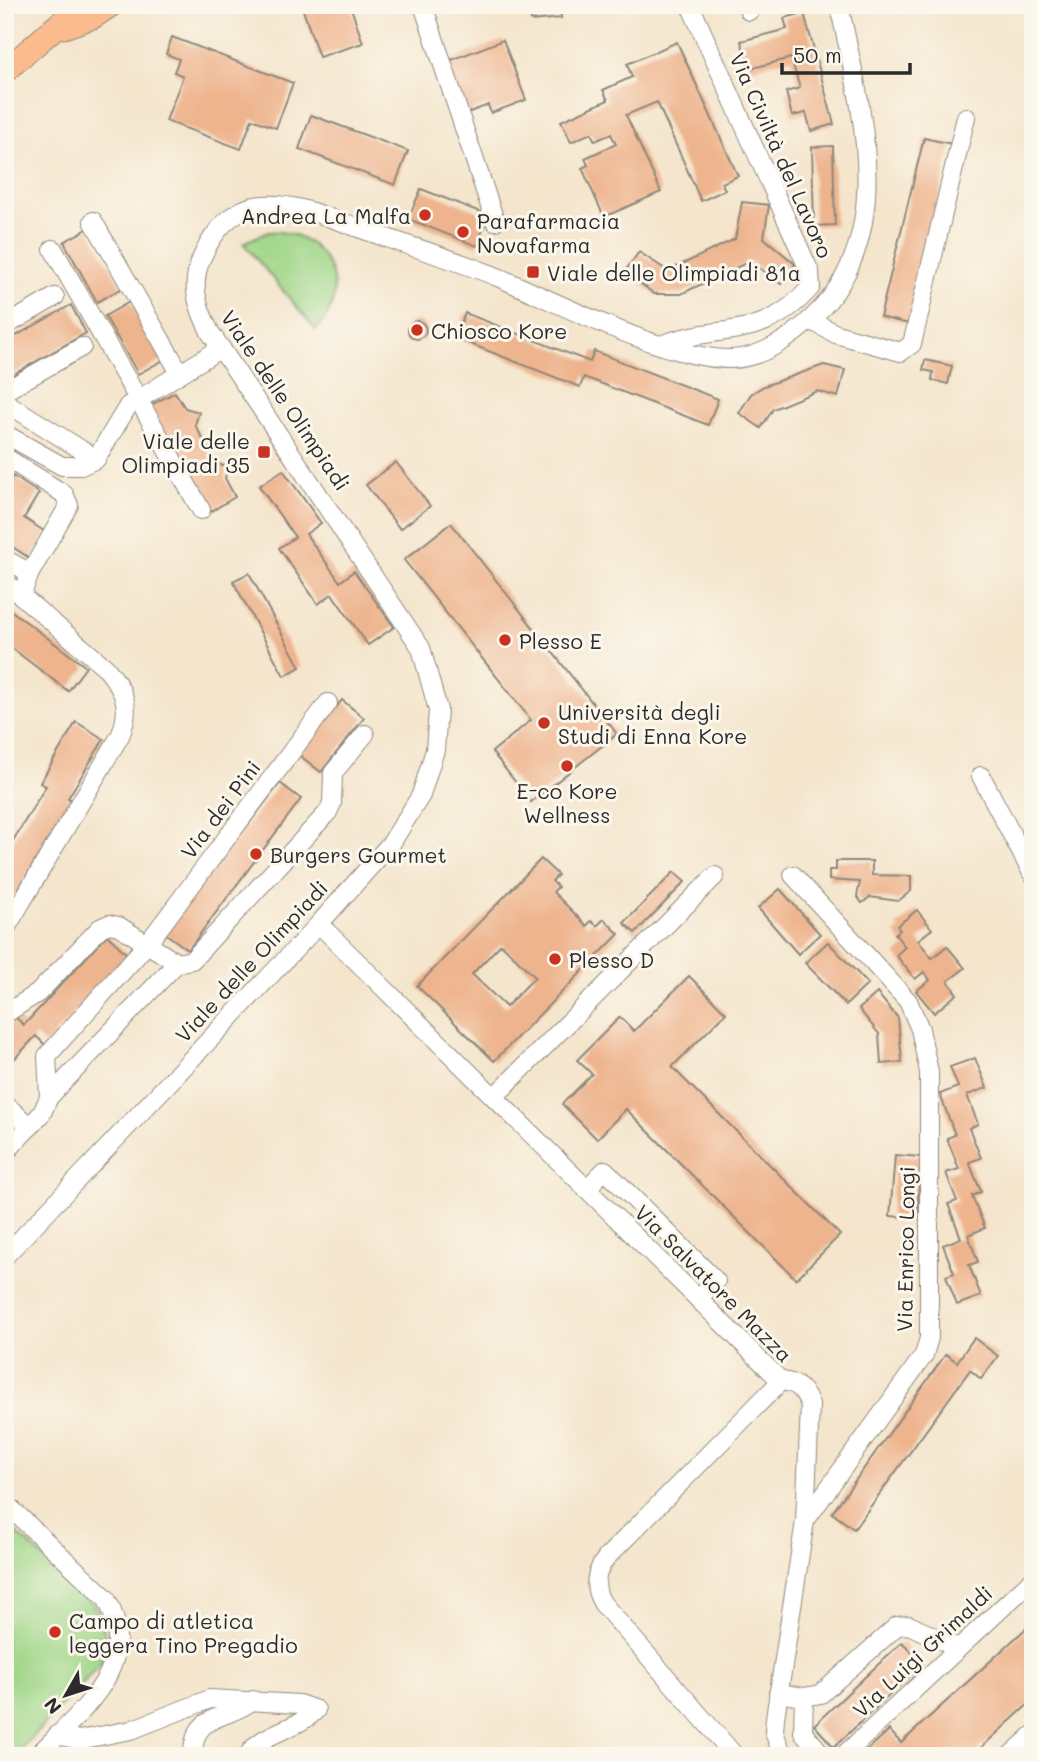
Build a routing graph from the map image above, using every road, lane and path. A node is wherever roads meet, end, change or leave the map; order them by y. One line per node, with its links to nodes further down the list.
1 (81, 5): 6 (main road)
2 (111, 5): 6 (main road)
3 (423, 5): 10 (street)
4 (690, 5): 15 (street, Via Civiltà del Lavoro)
5 (839, 5): 13 (street, Viale delle Olimpiadi)
6 (44, 34): 7 (main road)
7 (5, 71)
8 (966, 117): 13 (street)
9 (93, 221): 18 (street)
10 (495, 221)
11 (53, 249): 20 (street)
12 (55, 297): 14 (street)
13 (810, 320): 15 (street, Viale delle Olimpiadi)
14 (5, 326)
15 (660, 345): 17 (street, Viale delle Olimpiadi)
16 (82, 347): 19 (street)
17 (221, 348): 18 (street); 36 (street, Viale delle Olimpiadi)
18 (180, 373): 20 (street)
19 (5, 391)
20 (139, 399): 24 (street); 25 (street)
21 (5, 402): 24 (street)
22 (5, 435): 24 (street)
23 (5, 457): 27 (street)
24 (96, 458)
25 (201, 510)
26 (5, 559): 27 (street)
27 (30, 573): 29 (street)
28 (5, 582): 29 (street)
29 (22, 593): 37 (street)
30 (328, 703): 38 (street, Via dei Pini)
31 (365, 734): 39 (street)
32 (981, 776): 34 (street)
33 (793, 875): 51 (street, Via Enrico Longi)
34 (1033, 875)
35 (715, 876): 42 (street)
36 (319, 924): 42 (street, Via Salvatore Mazza); 47 (street, Viale delle Olimpiadi)
37 (5, 930)
38 (148, 943): 39 (street); 40 (street); 41 (street, Via dei Pini)
39 (177, 963): 41 (street)
40 (5, 1014)
41 (49, 1097): 44 (street)
42 (494, 1097): 46 (street, Via Salvatore Mazza)
43 (5, 1104): 44 (street)
44 (30, 1127): 45 (street)
45 (5, 1153)
46 (586, 1189): 48 (street, Via Salvatore Mazza); 48 (street)
47 (5, 1256)
48 (698, 1299): 49 (street, Via Salvatore Mazza)
49 (781, 1381): 51 (street); 62 (street, Via Salvatore Mazza)
50 (5, 1503): 57 (street)
51 (805, 1521): 54 (street, Via Enrico Longi)
52 (1033, 1579): 53 (street, Via Luigi Grimaldi)
53 (958, 1648): 55 (street); 65 (street, Via Luigi Grimaldi)
54 (778, 1693): 55 (street); 63 (street, Via Enrico Longi)
55 (804, 1697): 64 (street)
56 (253, 1700): 57 (street); 60 (street); 61 (street)
57 (57, 1735): 59 (street)
58 (1033, 1735): 66 (street)
59 (37, 1756)
60 (193, 1756)
61 (248, 1756)
62 (735, 1756)
63 (783, 1756)
64 (823, 1756)
65 (843, 1756)
66 (1010, 1756)

